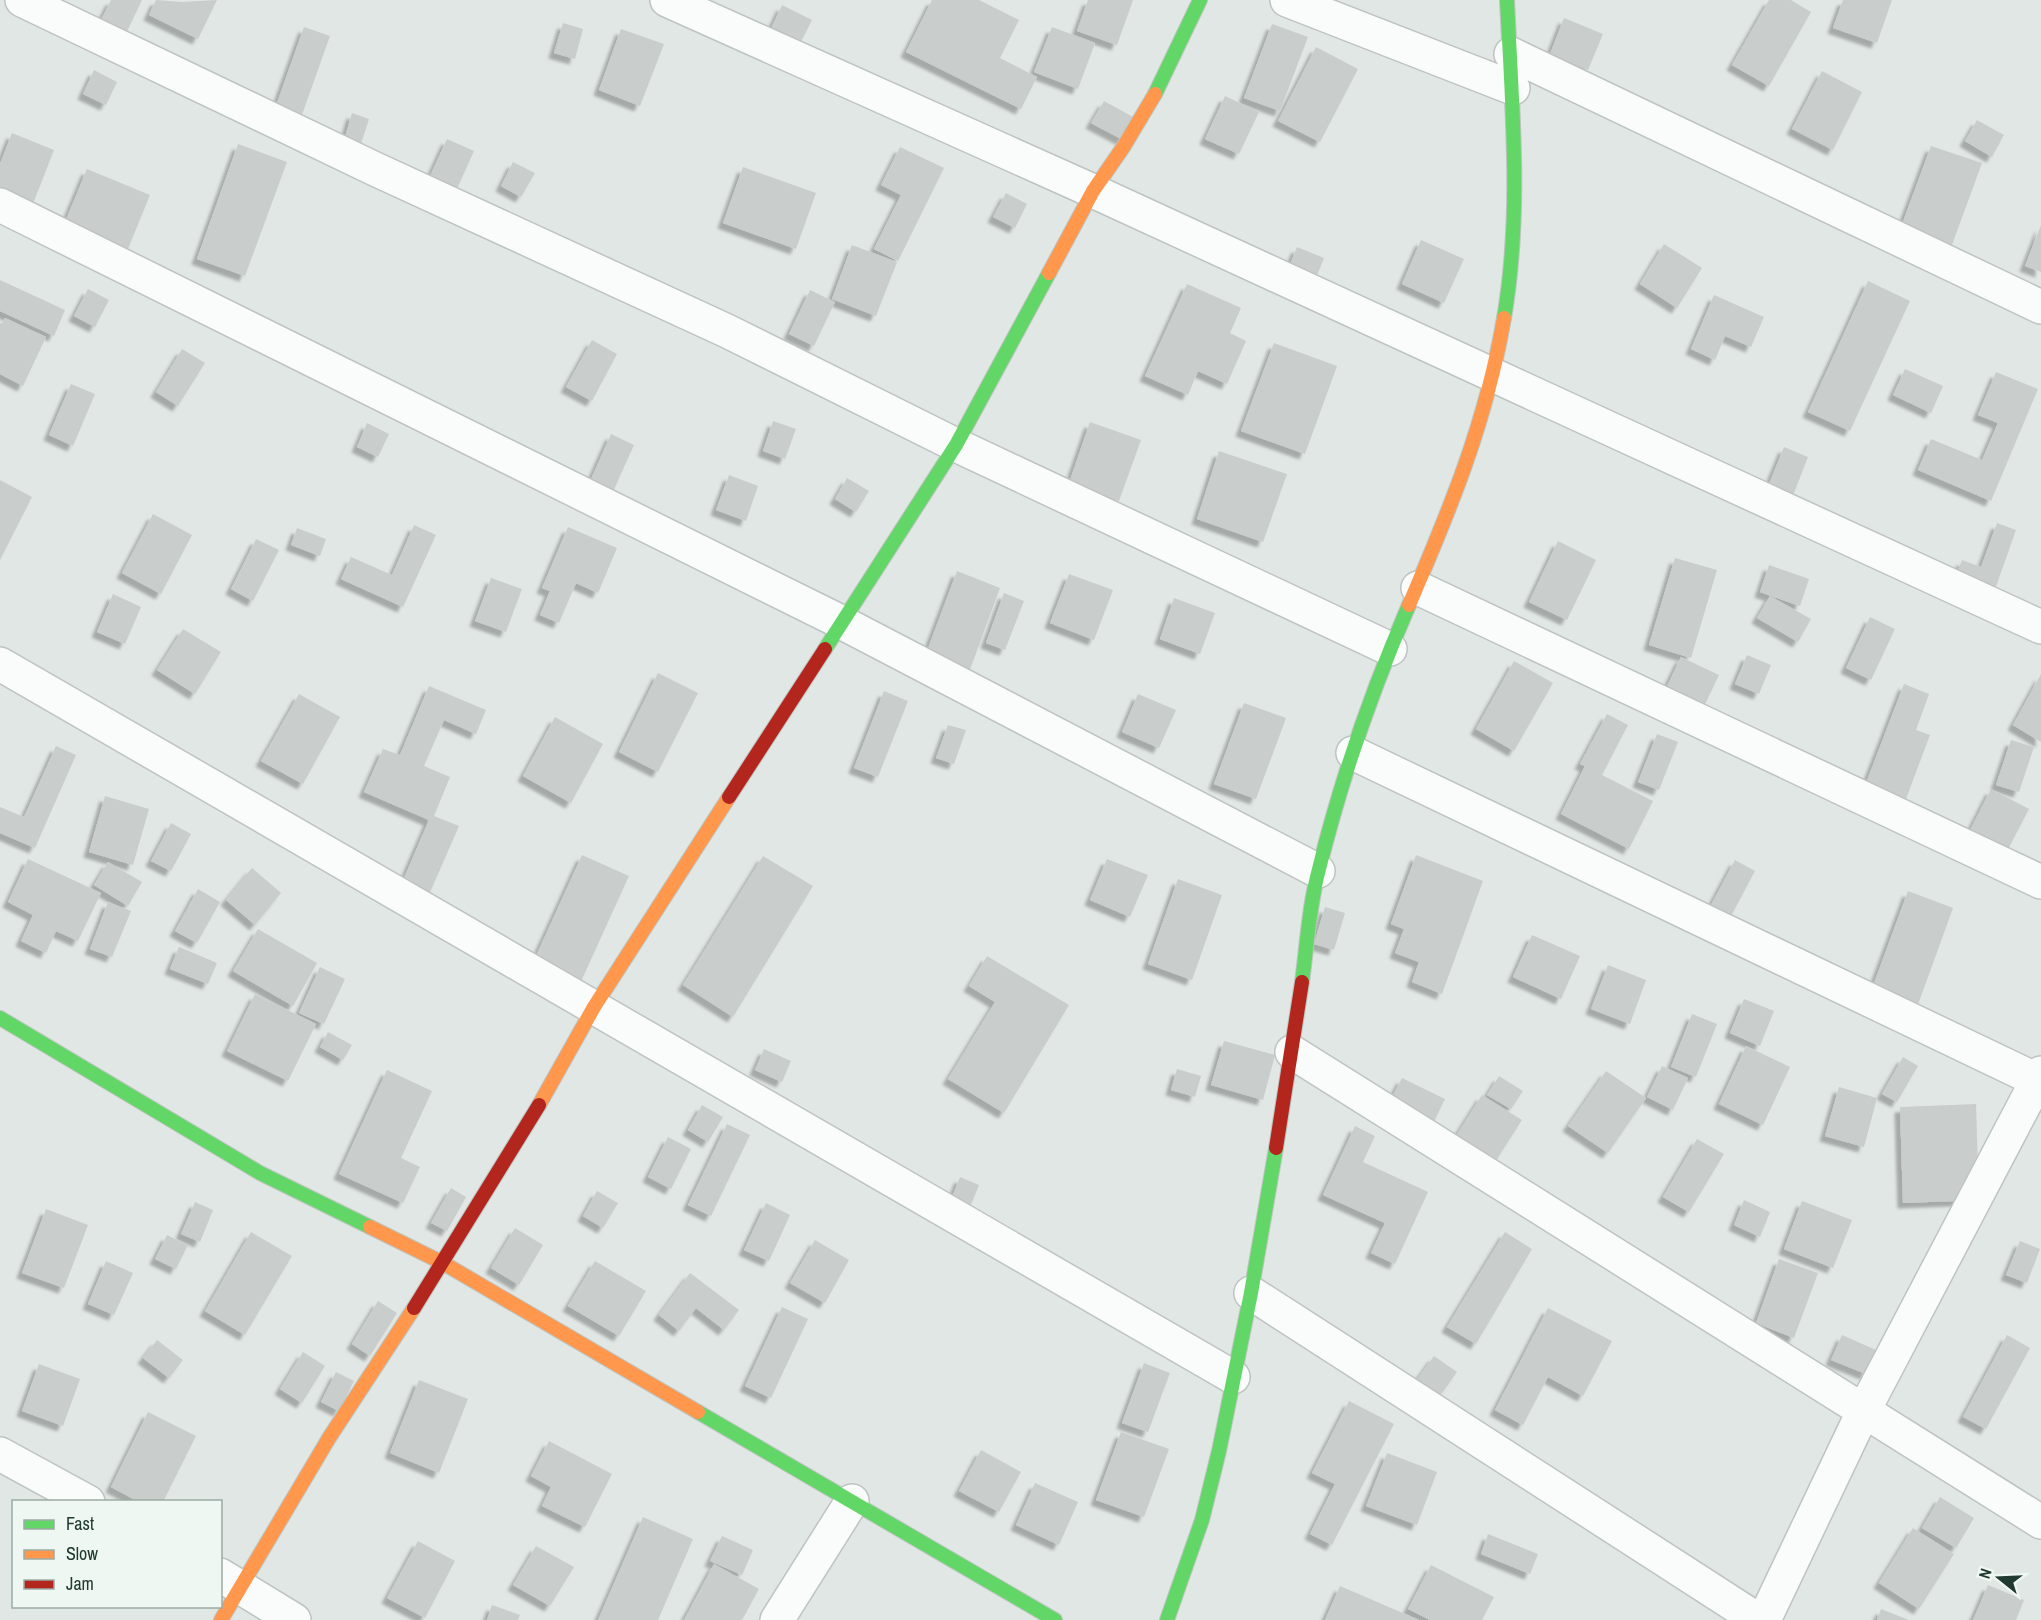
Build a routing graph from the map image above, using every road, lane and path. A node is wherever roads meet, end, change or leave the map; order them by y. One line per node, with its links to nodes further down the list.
1 (22, 0): 12 (street)
2 (667, 0): 8 (street)
3 (1200, 0): 8 (street)
4 (1287, 0): 7 (street)
5 (1507, 0): 6 (street)
6 (1511, 54): 7 (street); 10 (street)
7 (1513, 88): 11 (street)
8 (1093, 191): 11 (street); 12 (street)
9 (0, 205): 14 (street)
10 (2041, 307)
11 (1494, 376): 13 (street); 15 (street)
12 (956, 445): 14 (street); 16 (street)
13 (1418, 588): 16 (street); 20 (street)
14 (841, 622): 19 (street); 21 (street)
15 (2041, 627)
16 (1390, 649): 18 (street)
17 (0, 664): 21 (street)
18 (1353, 753): 19 (street); 24 (street)
19 (1318, 871): 23 (street)
20 (2041, 882)
21 (594, 1007): 25 (street); 27 (street)
22 (0, 1018): 25 (street)
23 (1292, 1052): 26 (street); 28 (street)
24 (2040, 1078): 28 (street)
25 (443, 1263): 31 (street); 33 (street)
26 (1251, 1293): 27 (street); 39 (street)
27 (1233, 1377): 38 (street)
28 (1864, 1410): 32 (street); 40 (street)
29 (0, 1454): 30 (street)
30 (84, 1500)
31 (852, 1501): 36 (street); 37 (street)
32 (2041, 1522)
33 (231, 1581): 34 (street); 35 (street)
34 (221, 1620)
35 (294, 1620)
36 (777, 1620)
37 (1056, 1620)
38 (1167, 1620)
39 (1758, 1620)
40 (1764, 1620)

